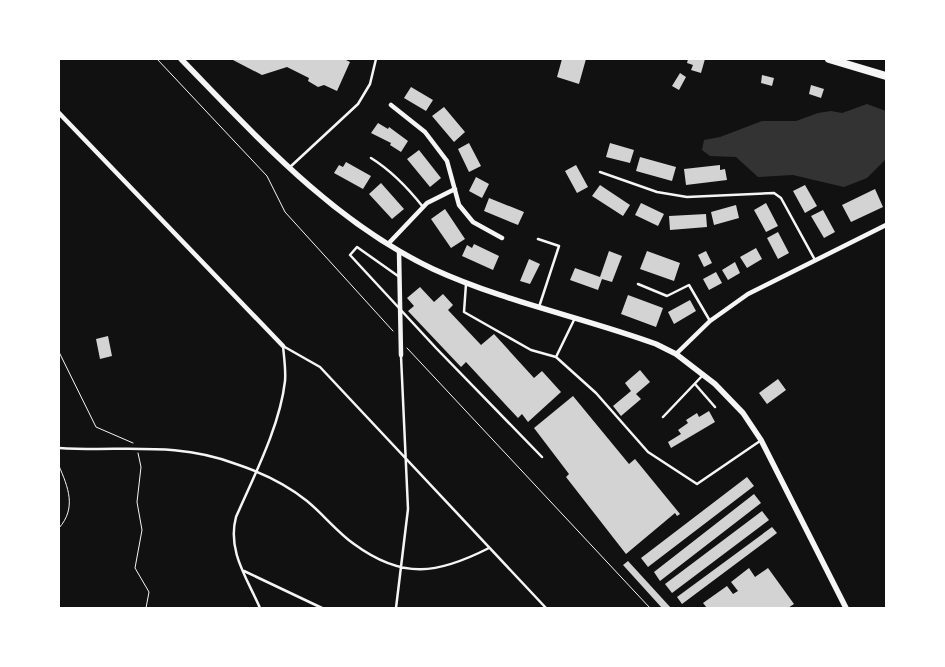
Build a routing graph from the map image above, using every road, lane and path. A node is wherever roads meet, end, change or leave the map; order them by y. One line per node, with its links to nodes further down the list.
1 (181, 59): 8 (street)
2 (376, 59): 8 (lane)
3 (829, 59): 4 (main road)
4 (886, 76)
5 (391, 105): 10 (street)
6 (59, 113): 25 (street)
7 (371, 158): 11 (lane)
8 (289, 168): 15 (street)
9 (600, 172): 17 (lane)
10 (455, 189): 11 (street); 13 (street)
11 (423, 207): 15 (street)
12 (886, 225): 17 (street)
13 (502, 238)
14 (538, 239): 21 (lane)
15 (388, 244): 16 (street)
16 (399, 251): 18 (street); 19 (street)
17 (815, 260): 24 (street)
18 (399, 277): 22 (street); 22 (lane)
19 (466, 283): 21 (street); 29 (lane)
20 (638, 284): 24 (lane)
21 (538, 308): 23 (street)
22 (400, 310): 28 (street); 37 (lane)
23 (575, 318): 27 (street); 29 (lane)
24 (710, 321): 27 (street)
25 (283, 346): 38 (lane); 40 (lane)
26 (59, 352): 36 (path)
27 (676, 354): 30 (street)
28 (401, 355): 38 (lane)
29 (556, 357): 34 (lane)
30 (703, 375): 31 (lane); 34 (street)
31 (695, 384): 32 (lane); 33 (lane)
32 (715, 407)
33 (663, 417)
34 (762, 440): 50 (street)
35 (59, 448): 36 (lane)
36 (136, 448): 40 (lane); 45 (path)
37 (542, 457)
38 (406, 459): 42 (lane); 43 (lane)
39 (59, 466): 41 (path)
40 (256, 473): 43 (lane); 44 (lane)
41 (59, 528)
42 (489, 548): 43 (lane); 49 (lane)
43 (402, 568): 48 (lane)
44 (243, 570): 46 (lane); 47 (lane)
45 (146, 608)
46 (260, 608)
47 (322, 608)
48 (396, 608)
49 (546, 608)
50 (846, 608)

